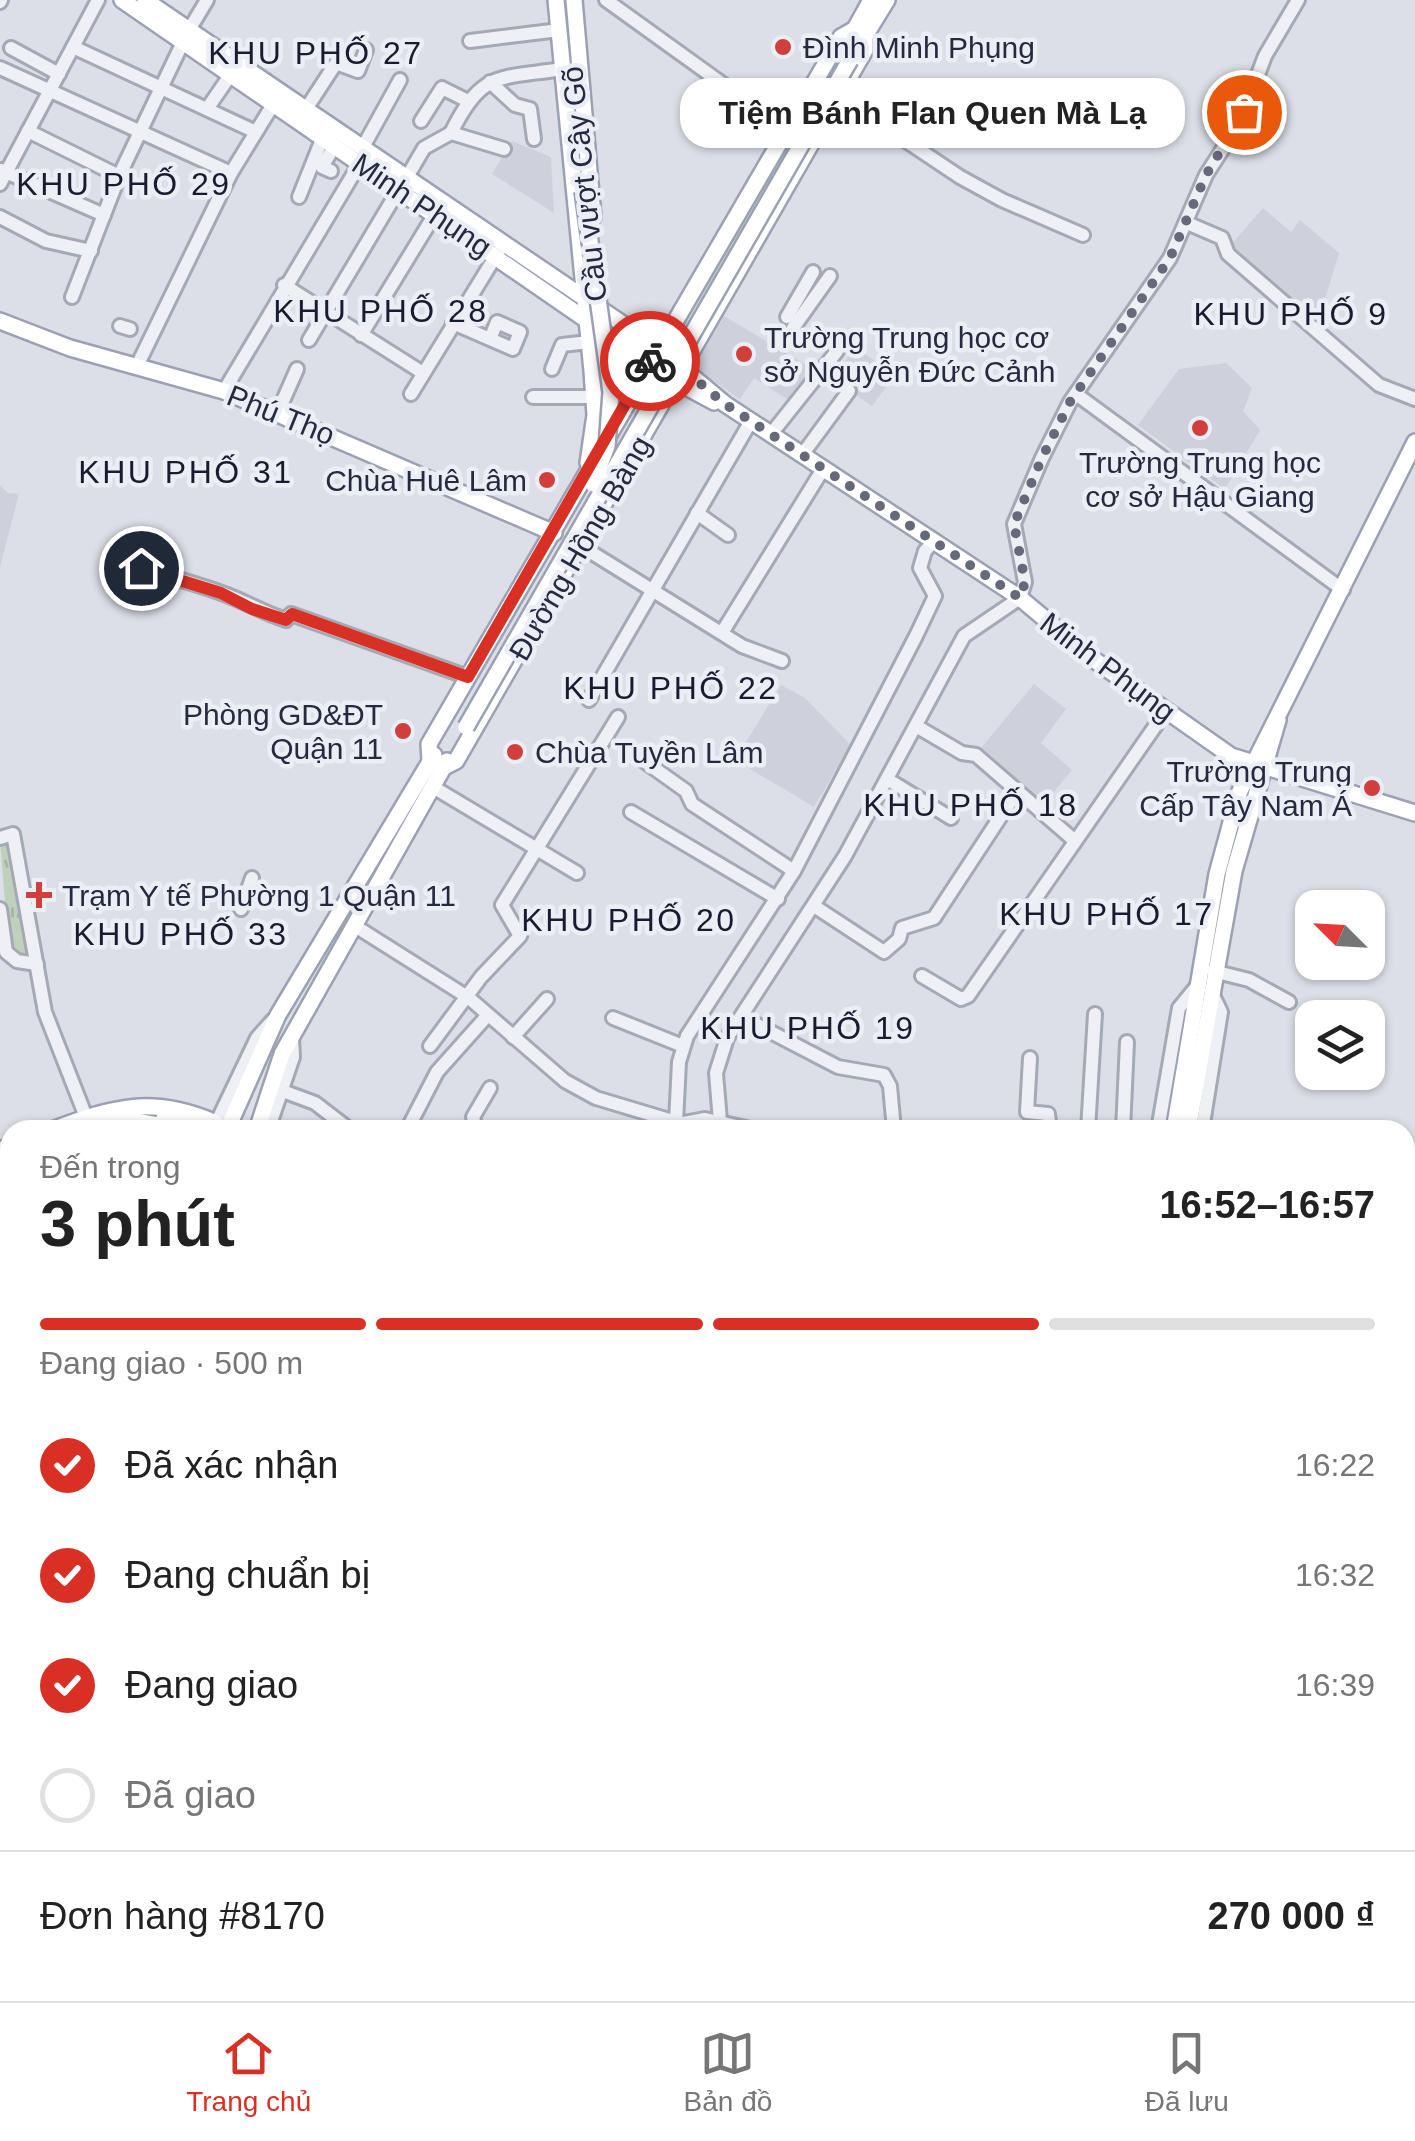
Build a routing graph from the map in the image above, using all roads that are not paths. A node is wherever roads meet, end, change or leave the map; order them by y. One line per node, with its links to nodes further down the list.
1 (98, 0): 16 (street)
2 (122, 0): 13 (main road, Minh Phụng)
3 (207, 0): 13 (street)
4 (560, 0): 11 (main road); 96 (main road, Cầu vượt Cây Gõ, bridge)
5 (574, 0): 59 (main road)
6 (606, 0): 34 (street)
7 (871, 0): 12 (main road, Đường Hồng Bàng)
8 (887, 0): 12 (main road, Đường Hồng Bàng)
9 (1298, 0): 51 (street)
10 (154, 2): 13 (main road, Minh Phụng)
11 (559, 30): 14 (street); 20 (main road)
12 (860, 32): 18 (main road, Cầu vượt Cây Gõ); 27 (main road, Đường Hồng Bàng); 34 (main road, Đường Hồng Bàng)
13 (186, 36): 22 (main road, Minh Phụng); 25 (street); 28 (main road, Minh Phụng)
14 (470, 41)
15 (11, 48): 21 (street)
16 (73, 48): 21 (street); 25 (street)
17 (366, 50): 31 (street)
18 (846, 58): 96 (main road, Cầu vượt Cây Gõ, bridge); 112 (main road, Cầu vượt Cây Gõ, bridge)
19 (0, 68): 26 (street)
20 (562, 69): 24 (street); 55 (main road)
21 (58, 74): 26 (street)
22 (231, 74): 28 (main road, Minh Phụng); 30 (street)
23 (400, 80): 41 (street)
24 (490, 82): 29 (street); 38 (street)
25 (158, 86): 30 (street); 33 (street)
26 (49, 92): 33 (street); 35 (street)
27 (838, 96): 52 (street); 80 (main road, Đường Hồng Bàng)
28 (278, 98): 31 (main road, Minh Phụng); 36 (street); 39 (main road, Minh Phụng)
29 (468, 101): 32 (street); 37 (street)
30 (207, 109): 36 (street)
31 (306, 109): 41 (main road, Minh Phụng)
32 (421, 121)
33 (141, 128): 43 (street); 45 (street)
34 (788, 131): 73 (main road, Đường Hồng Bàng)
35 (28, 132): 44 (street); 45 (street)
36 (256, 132): 43 (street)
37 (451, 133): 40 (street); 46 (street)
38 (534, 139)
39 (329, 141): 41 (main road, Minh Phụng); 42 (street); 47 (street)
40 (504, 149)
41 (361, 155): 46 (main road, Minh Phụng); 60 (street)
42 (331, 171)
43 (231, 173): 76 (street)
44 (2, 175): 48 (street)
45 (119, 176): 48 (street)
46 (403, 183): 49 (main road, Minh Phụng); 53 (main road, Minh Phụng); 64 (street)
47 (299, 197)
48 (104, 214): 54 (street)
49 (436, 214): 53 (main road, Minh Phụng); 69 (street)
50 (0, 217): 54 (street)
51 (1187, 223): 84 (street); 87 (street)
52 (1084, 235)
53 (500, 249): 57 (main road, Minh Phụng); 63 (main road, Minh Phụng); 68 (street)
54 (90, 250): 61 (street)
55 (578, 252): 57 (main road); 62 (main road)
56 (813, 272): 58 (street)
57 (549, 273): 62 (main road, Minh Phụng)
58 (830, 276)
59 (602, 284): 62 (main road); 65 (main road)
60 (284, 285): 64 (street); 81 (street)
61 (72, 297)
62 (584, 297): 63 (main road); 65 (main road, Minh Phụng); 66 (main road)
63 (567, 306): 66 (main road, Minh Phụng)
64 (325, 311): 69 (street); 71 (street)
65 (609, 314): 73 (main road, Minh Phụng)
66 (585, 318): 72 (main road); 75 (main road, Minh Phụng)
67 (0, 321): 76 (main road, Phú Thọ)
68 (453, 323): 70 (street); 79 (street)
69 (361, 334): 79 (street)
70 (490, 339)
71 (308, 340)
72 (589, 342): 78 (street); 86 (main road)
73 (658, 348): 75 (main road, Đường Hồng Bàng); 80 (main road, Minh Phụng)
74 (836, 351): 90 (street)
75 (649, 363): 80 (main road, Minh Phụng); 91 (main road, Đường Hồng Bàng)
76 (137, 366): 81 (main road, Phú Thọ)
77 (297, 369): 88 (street)
78 (552, 369)
79 (422, 374): 83 (street)
80 (679, 374): 89 (main road, Minh Phụng); 93 (main road, Đường Hồng Bàng)
81 (224, 391): 88 (main road, Phú Thọ)
82 (849, 392): 94 (street)
83 (411, 394)
84 (1076, 394): 104 (street); 105 (street)
85 (533, 397): 86 (street)
86 (594, 397): 96 (main road)
87 (1415, 399)
88 (278, 412): 98 (main road, Phú Thọ)
89 (751, 422): 90 (main road, Minh Phụng); 97 (street)
90 (771, 434): 94 (main road, Minh Phụng)
91 (609, 436): 93 (main road); 96 (main road, Đường Hồng Bàng)
92 (1415, 442): 104 (main road)
93 (635, 451): 101 (main road, Đường Hồng Bàng)
94 (802, 455): 95 (main road, Minh Phụng)
95 (822, 468): 100 (main road, Minh Phụng); 106 (street)
96 (587, 485): 98 (main road, Đường Hồng Bàng); 112 (main road, Cầu vượt Cây Gõ)
97 (697, 514): 99 (street); 103 (street)
98 (554, 532): 108 (main road, Đường Hồng Bàng)
99 (728, 535)
100 (934, 542): 105 (main road, Minh Phụng); 126 (street)
101 (581, 546): 103 (street); 115 (main road, Đường Hồng Bàng)
102 (141, 568): 108 (street)
103 (653, 590): 106 (street); 109 (street)
104 (1343, 590): 116 (main road)
105 (1020, 598): 110 (main road, Minh Phụng); 113 (street)
106 (723, 631): 107 (street)
107 (782, 661)
108 (468, 677): 115 (main road, Đường Hồng Bàng)
109 (590, 700)
110 (1165, 712): 116 (main road, Minh Phụng); 124 (street)
111 (618, 717): 125 (street)
112 (460, 724): 115 (main road, Cầu vượt Cây Gõ)
113 (916, 726): 117 (street); 119 (street)
114 (644, 761): 126 (street)
115 (437, 764): 118 (main road, Đường Hồng Bàng); 141 (main road, Đường Hồng Bàng)
116 (1257, 767): 121 (main road, Minh Phụng); 136 (main road)
117 (887, 779): 122 (street); 130 (street)
118 (432, 787): 125 (street); 133 (main road, Đường Hồng Bàng)
119 (1016, 793): 124 (street); 130 (street)
120 (631, 812): 129 (street)
121 (1415, 813)
122 (951, 818)
123 (0, 838): 134 (street)
124 (1075, 841): 135 (street)
125 (535, 846): 127 (street); 137 (street)
126 (794, 871): 129 (street)
127 (577, 874)
128 (252, 878): 132 (street)
129 (778, 898): 150 (street)
130 (814, 906): 143 (street)
131 (0, 908): 134 (street)
132 (242, 908)
133 (355, 926): 137 (street); 146 (main road, Đường Hồng Bàng)
134 (37, 964): 155 (street)
135 (922, 976)
136 (1207, 981): 139 (street); 145 (main road); 175 (street); 178 (street)
137 (469, 998): 142 (street); 149 (street)
138 (547, 998): 147 (street)
139 (1289, 1002)
140 (1095, 1014): 173 (street)
141 (278, 1015): 161 (main road, Đường Hồng Bàng); 162 (street, Đường Hồng Bàng)
142 (488, 1016): 147 (street); 166 (street)
143 (742, 1017): 170 (street); 171 (street)
144 (613, 1018): 150 (street)
145 (1198, 1026): 176 (main road); 177 (main road)
146 (292, 1036): 153 (street, Đường Hồng Bàng); 163 (main road, Đường Hồng Bàng)
147 (513, 1037): 168 (street)
148 (1127, 1042): 174 (street)
149 (430, 1046)
150 (683, 1046): 169 (street)
151 (1030, 1058): 172 (street)
152 (490, 1088): 167 (street)
153 (280, 1090): 164 (street, Đường Hồng Bàng); 165 (street)
154 (114, 1117): 157 (main road); 158 (main road); 159 (main road)
155 (84, 1120)
156 (97, 1120): 160 (main road)
157 (102, 1120)
158 (130, 1120)
159 (178, 1120)
160 (195, 1120)
161 (220, 1120)
162 (220, 1120)
163 (260, 1120)
164 (271, 1120)
165 (337, 1120)
166 (412, 1120)
167 (474, 1120)
168 (670, 1120)
169 (676, 1120)
170 (720, 1120)
171 (893, 1120)
172 (1049, 1120)
173 (1089, 1120)
174 (1123, 1120)
175 (1160, 1120)
176 (1176, 1120)
177 (1189, 1120)
178 (1204, 1120)

